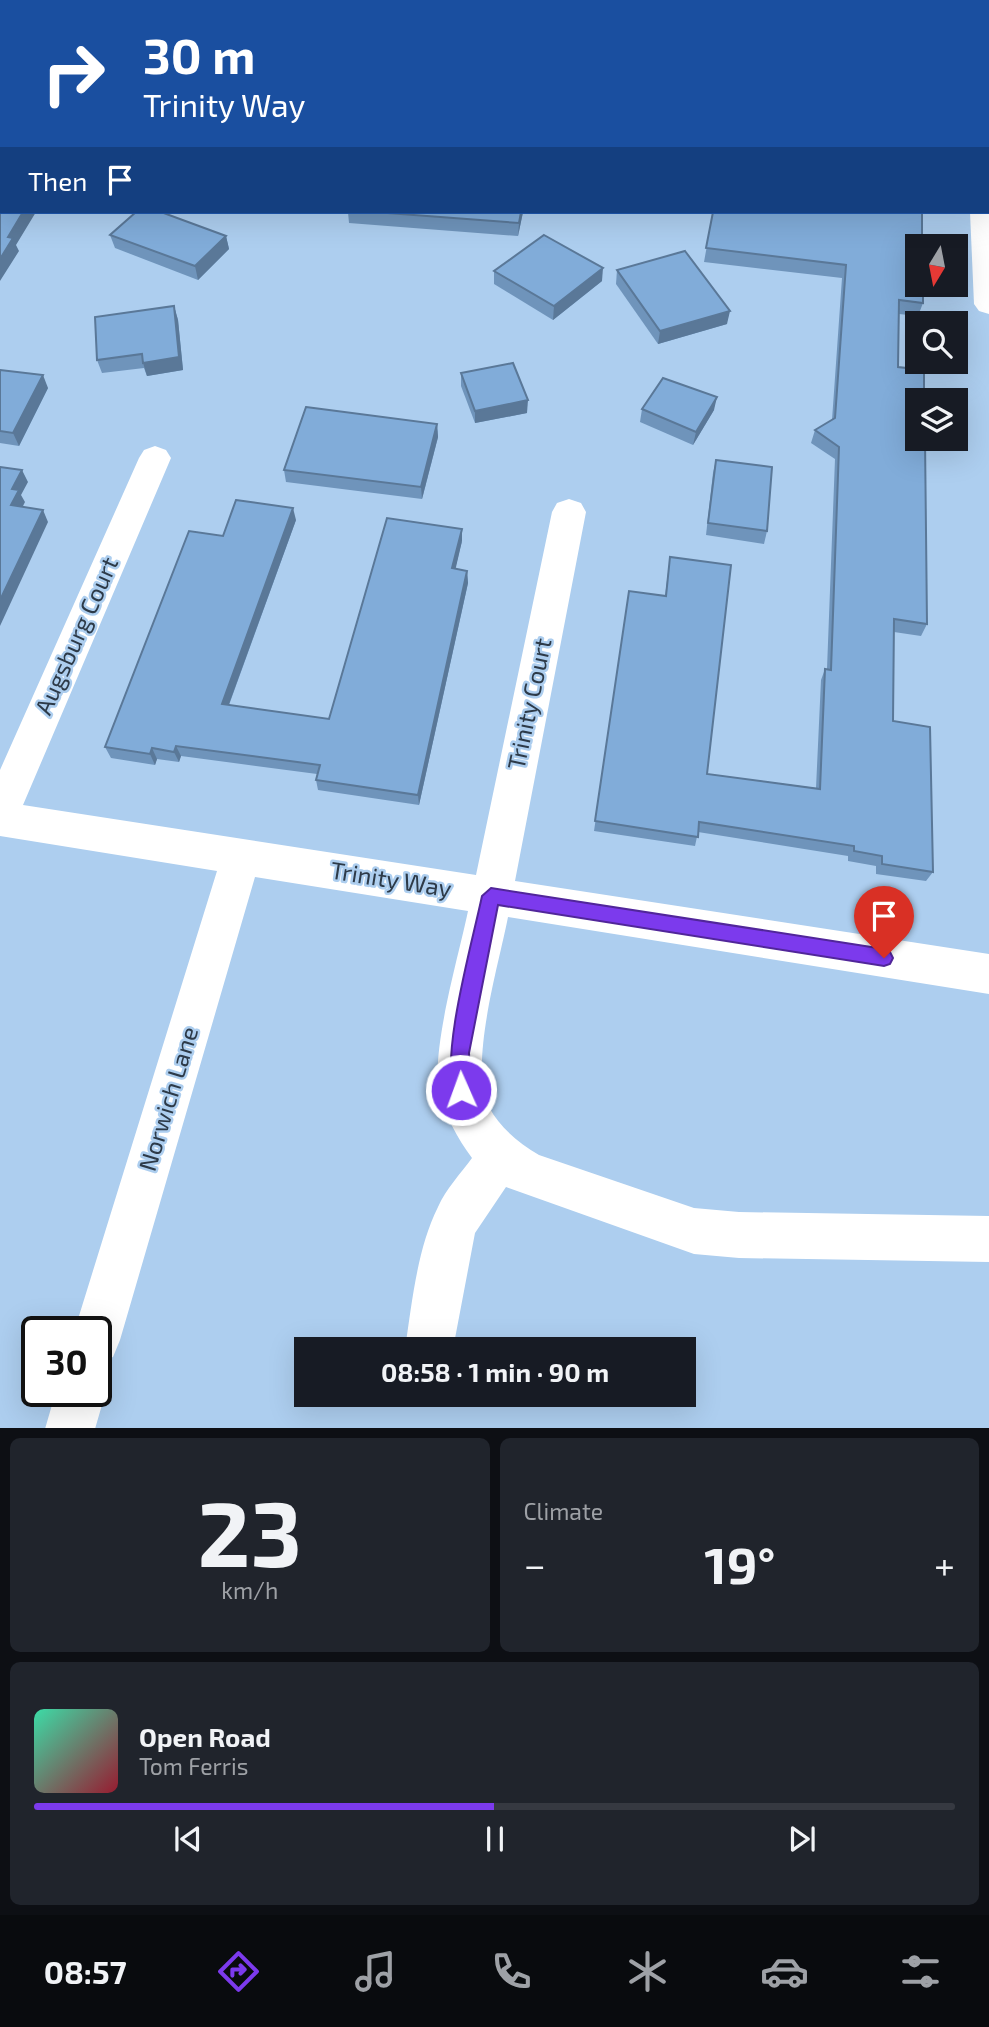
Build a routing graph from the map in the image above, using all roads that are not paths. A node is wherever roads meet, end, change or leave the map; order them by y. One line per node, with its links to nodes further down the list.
1 (984, 214): 2 (street)
2 (989, 288)
3 (155, 458): 5 (street, Augsburg Court)
4 (569, 512): 8 (street, Trinity Court)
5 (0, 813)
6 (0, 819): 7 (street, Trinity Way)
7 (241, 857): 8 (street, Trinity Way); 12 (street, Norwich Lane)
8 (491, 896): 9 (street, Trinity Way); 10 (street, Trinity Court)
9 (989, 974)
10 (500, 1157): 11 (street); 13 (street)
11 (989, 1239)
12 (103, 1316)
13 (431, 1337)
14 (77, 1407): 15 (street)
15 (71, 1428)

